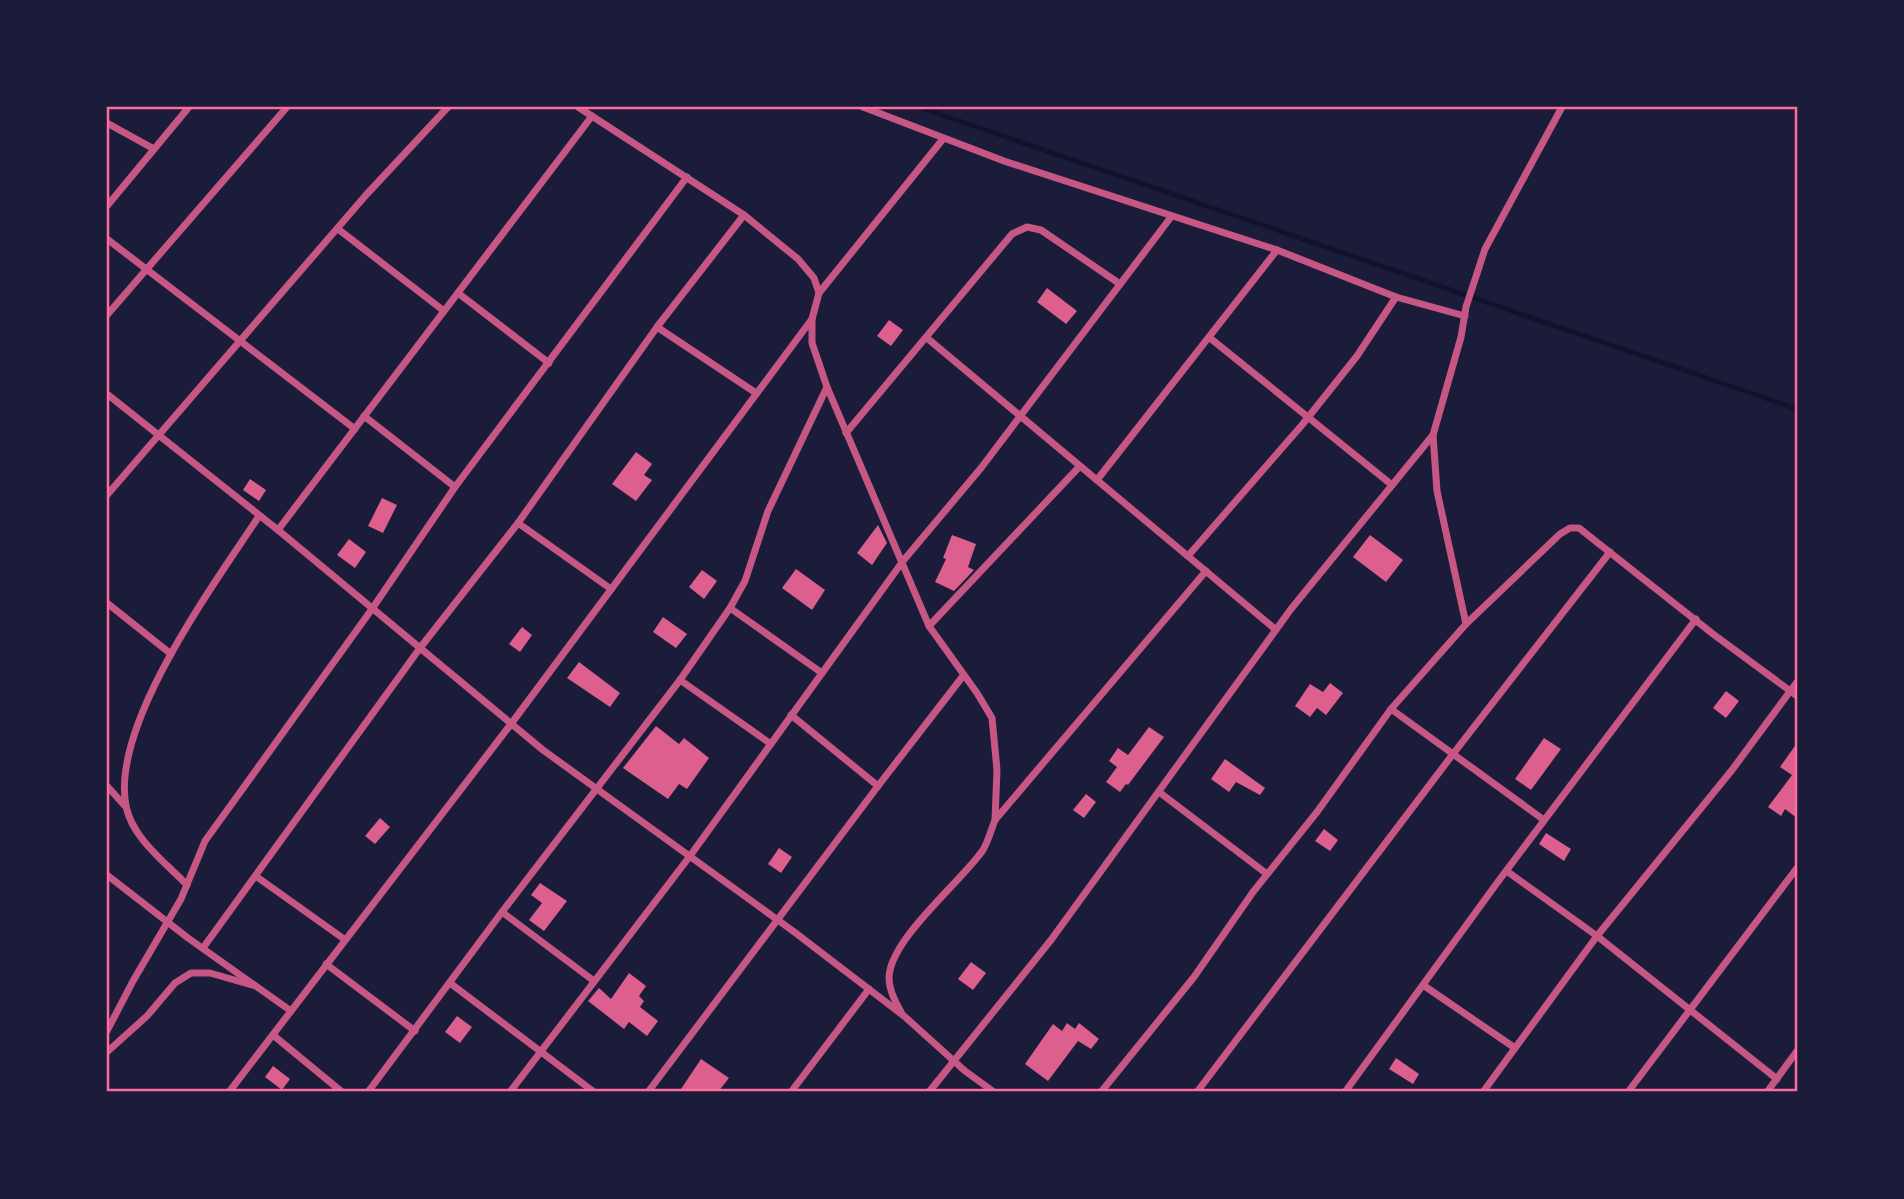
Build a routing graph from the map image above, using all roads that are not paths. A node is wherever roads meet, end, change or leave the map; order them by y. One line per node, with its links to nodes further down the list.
1 (189, 107): 10 (street)
2 (286, 107): 18 (street)
3 (448, 107): 15 (street)
4 (578, 107): 7 (street)
5 (863, 107): 9 (street)
6 (1562, 107): 25 (street)
7 (592, 116): 11 (street); 20 (street)
8 (107, 123): 10 (street)
9 (943, 139): 14 (street); 21 (street)
10 (154, 149): 12 (street)
11 (687, 177): 13 (street); 31 (street)
12 (107, 206)
13 (744, 215): 21 (street); 27 (street)
14 (1171, 217): 17 (street); 19 (street)
15 (338, 229): 23 (street); 30 (street)
16 (107, 239): 18 (street)
17 (1277, 250): 22 (street); 29 (street)
18 (146, 269): 24 (street); 30 (street)
19 (1120, 284): 28 (street); 36 (street)
20 (458, 293): 23 (street); 31 (street)
21 (819, 293): 26 (street)
22 (1396, 297): 25 (street); 37 (street)
23 (444, 312): 35 (street)
24 (107, 315)
25 (1465, 316): 40 (street)
26 (812, 319): 32 (street); 34 (street)
27 (657, 327): 34 (street); 48 (street)
28 (927, 338): 36 (street); 39 (street)
29 (1210, 338): 37 (street); 43 (street)
30 (239, 340): 38 (street); 41 (street)
31 (549, 363): 45 (street)
32 (827, 387): 39 (street); 56 (street)
33 (107, 394): 41 (street)
34 (756, 394): 54 (street)
35 (365, 416): 38 (street); 45 (street)
36 (1020, 416): 42 (street); 52 (street)
37 (1309, 417): 44 (street); 51 (street)
38 (355, 429): 49 (street)
39 (846, 433): 52 (street)
40 (1433, 435): 44 (street); 59 (street)
41 (158, 436): 46 (street); 47 (street)
42 (1080, 466): 43 (street); 60 (street)
43 (1097, 480): 51 (street)
44 (1392, 485): 61 (street)
45 (456, 487): 57 (street)
46 (107, 495)
47 (259, 516): 49 (street); 63 (street)
48 (518, 523): 54 (street); 62 (street)
49 (278, 530): 57 (street)
50 (1610, 552): 58 (street); 59 (street); 73 (street)
51 (1188, 556): 53 (street)
52 (903, 561): 60 (street); 64 (street)
53 (1206, 571): 61 (street); 79 (street)
54 (611, 589): 71 (street)
55 (107, 603): 63 (street)
56 (730, 608): 64 (street); 66 (street)
57 (372, 609): 62 (street); 87 (street)
58 (1696, 619): 68 (street); 80 (street)
59 (1466, 624): 69 (street)
60 (929, 626): 65 (street)
61 (1275, 629): 77 (street)
62 (421, 648): 71 (street); 86 (street)
63 (172, 654): 78 (street)
64 (822, 673): 70 (street)
65 (963, 676): 75 (street); 79 (street)
66 (680, 680): 72 (street); 76 (street)
67 (1797, 682): 68 (street)
68 (1794, 693): 91 (street)
69 (1391, 709): 73 (street); 84 (street)
70 (791, 715): 72 (street); 75 (street)
71 (511, 724): 76 (street); 92 (street)
72 (771, 744): 81 (street)
73 (1453, 754): 80 (street); 122 (street)
74 (107, 786): 78 (street)
75 (878, 786): 89 (street)
76 (596, 788): 81 (street); 88 (street)
77 (1159, 792): 84 (street); 110 (street)
78 (126, 807): 87 (street)
79 (995, 820): 102 (street)
80 (1544, 821): 83 (street)
81 (690, 856): 89 (street); 95 (street)
82 (1797, 868): 101 (street)
83 (1507, 872): 91 (street); 97 (street)
84 (1267, 874): 121 (street)
85 (107, 875): 90 (street)
86 (257, 877): 92 (street); 93 (street)
87 (187, 885): 90 (street)
88 (502, 912): 95 (street); 96 (street)
89 (778, 920): 99 (street); 117 (street)
90 (168, 922): 93 (street); 103 (street)
91 (1597, 936): 101 (street); 106 (street)
92 (344, 939): 94 (street)
93 (203, 948): 98 (street)
94 (326, 964): 100 (street); 104 (street)
95 (594, 981): 109 (street)
96 (450, 983): 104 (street); 109 (street)
97 (1423, 985): 106 (street); 123 (street)
98 (260, 988): 100 (street); 108 (street)
99 (869, 989): 102 (street); 118 (street)
100 (291, 1010): 105 (street)
101 (1690, 1010): 111 (street); 125 (street)
102 (904, 1016): 110 (street)
103 (107, 1031)
104 (415, 1031): 114 (street)
105 (273, 1035): 112 (street); 113 (street)
106 (1515, 1048): 124 (street)
107 (1797, 1051): 111 (street)
108 (107, 1052)
109 (540, 1053): 115 (street); 116 (street)
110 (953, 1060): 119 (street); 120 (street)
111 (1777, 1079): 126 (street)
112 (229, 1092)
113 (342, 1092)
114 (368, 1092)
115 (510, 1092)
116 (594, 1092)
117 (648, 1092)
118 (791, 1092)
119 (929, 1092)
120 (994, 1092)
121 (1101, 1092)
122 (1197, 1092)
123 (1345, 1092)
124 (1483, 1092)
125 (1628, 1092)
126 (1767, 1092)

